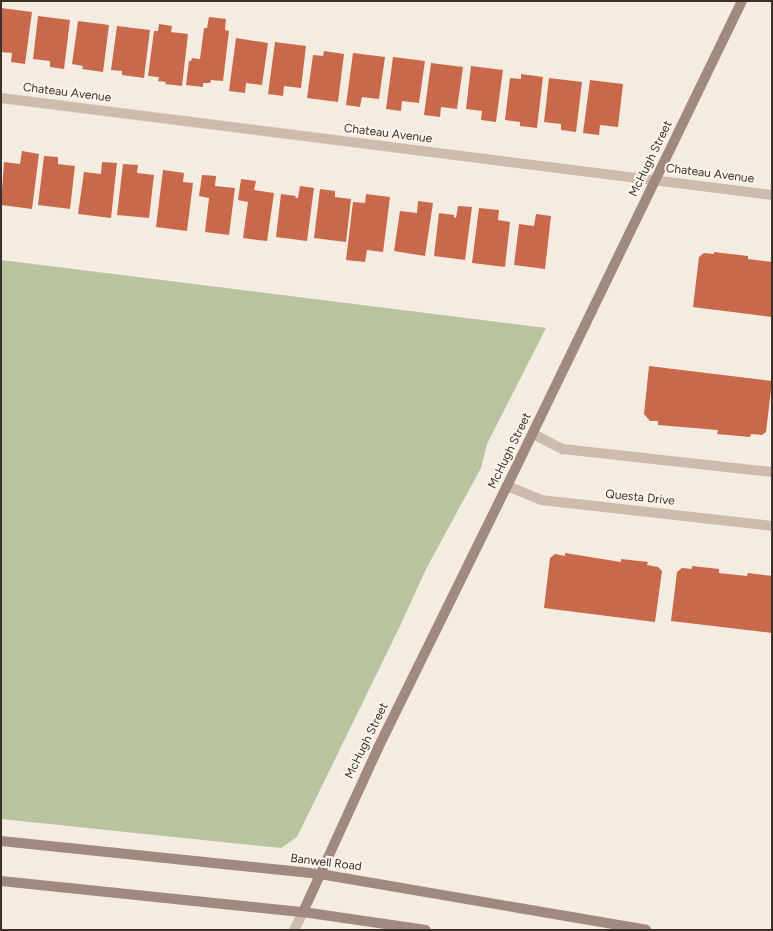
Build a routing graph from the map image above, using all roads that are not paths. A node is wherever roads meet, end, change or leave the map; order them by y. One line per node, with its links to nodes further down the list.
1 (742, 1): 3 (main road, McHugh Street)
2 (1, 98): 3 (street, Chateau Avenue)
3 (655, 181): 4 (street, Chateau Avenue); 5 (main road, McHugh Street)
4 (772, 195)
5 (533, 434): 6 (street); 7 (main road, McHugh Street)
6 (772, 472)
7 (507, 486): 8 (street, Questa Drive); 10 (main road, McHugh Street)
8 (772, 526)
9 (1, 841): 10 (main road, Banwell Road)
10 (320, 874): 12 (main road, McHugh Street); 15 (main road, Banwell Road)
11 (1, 881): 12 (main road)
12 (303, 912): 13 (street); 14 (main road)
13 (294, 930)
14 (426, 930)
15 (646, 930)

